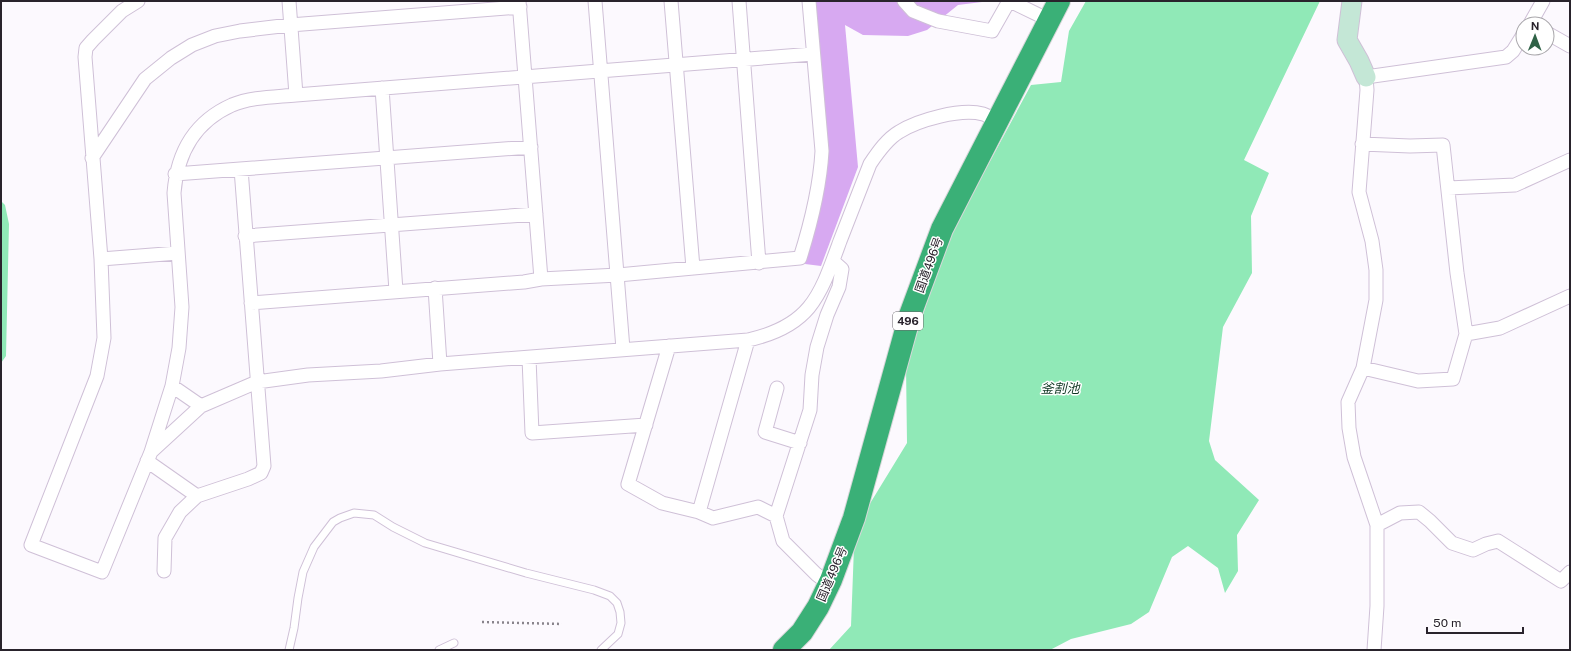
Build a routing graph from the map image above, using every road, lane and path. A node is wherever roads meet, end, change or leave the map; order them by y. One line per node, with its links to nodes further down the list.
1 (138, 1): 30 (street)
2 (288, 1): 15 (street)
3 (595, 1): 22 (street)
4 (671, 1): 21 (street)
5 (738, 1): 20 (street)
6 (809, 1): 19 (street)
7 (904, 1): 8 (street)
8 (1010, 1): 14 (street)
9 (1059, 1): 14 (highway, 国道496号 / 496)
10 (1352, 1): 24 (street)
11 (1543, 1): 13 (street)
12 (519, 4): 15 (street); 23 (street)
13 (1535, 16)
14 (1049, 20): 27 (highway, 国道496号 / 496)
15 (290, 25): 26 (street); 30 (street)
16 (1555, 38): 17 (street)
17 (1570, 46)
18 (1515, 49): 24 (street)
19 (813, 54): 20 (street); 42 (street)
20 (743, 60): 21 (street); 42 (street)
21 (676, 65): 22 (street); 43 (street)
22 (600, 71): 23 (street); 44 (street)
23 (525, 77): 25 (street); 29 (street)
24 (1366, 77): 28 (street)
25 (382, 88): 26 (street); 31 (street)
26 (296, 95): 34 (street)
27 (996, 121): 41 (street); 70 (highway, 国道496号 / 496)
28 (1362, 144): 35 (street); 56 (street)
29 (531, 147): 31 (street); 36 (street)
30 (92, 158): 40 (street)
31 (387, 158): 33 (street); 37 (street)
32 (1570, 160): 35 (street)
33 (241, 169): 34 (street); 38 (street)
34 (175, 174): 39 (street)
35 (1448, 188): 50 (street)
36 (536, 214): 37 (street); 45 (street)
37 (392, 225): 38 (street); 47 (street)
38 (245, 236): 49 (street)
39 (178, 253): 40 (street); 58 (street)
40 (101, 259): 63 (street)
41 (833, 262): 51 (street); 62 (street)
42 (759, 263): 43 (street)
43 (693, 268): 44 (street)
44 (618, 274): 45 (street); 53 (street)
45 (541, 279): 46 (street)
46 (436, 288): 47 (street); 55 (street)
47 (396, 291): 49 (street)
48 (1570, 296): 50 (street)
49 (251, 303): 57 (street)
50 (1466, 334): 56 (street)
51 (748, 340): 52 (street); 65 (street)
52 (670, 346): 53 (street); 61 (street)
53 (623, 349): 54 (street)
54 (529, 358): 55 (street); 61 (street)
55 (440, 364): 57 (street)
56 (1363, 368): 67 (street)
57 (257, 382): 60 (street); 64 (street)
58 (172, 386): 60 (street); 63 (street)
59 (778, 388): 62 (street)
60 (201, 406): 63 (street)
61 (646, 426): 65 (street)
62 (800, 443): 66 (street)
63 (149, 456): 64 (street)
64 (197, 496): 68 (street)
65 (698, 512): 66 (street)
66 (776, 516): 70 (street)
67 (1377, 525): 69 (street); 78 (street)
68 (164, 571)
69 (1570, 572)
70 (830, 584): 77 (highway, 国道496号 / 496)
71 (482, 622): 72 (path)
72 (562, 624)
73 (454, 643): 75 (lane)
74 (289, 650): 76 (lane)
75 (439, 650)
76 (601, 650)
77 (784, 650)
78 (1374, 650)

